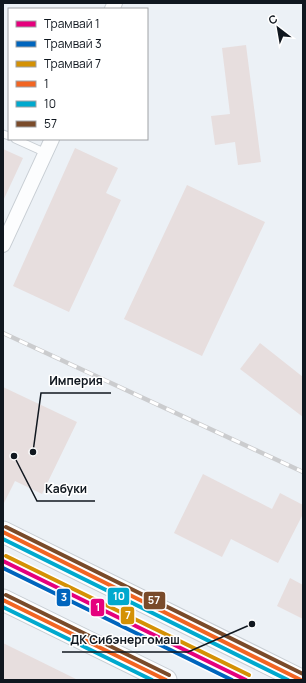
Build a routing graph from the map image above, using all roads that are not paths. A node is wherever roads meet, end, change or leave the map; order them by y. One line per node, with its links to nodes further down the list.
1 (17, 140): 3 (lane)
2 (52, 140): 3 (street)
3 (46, 153): 4 (street)
4 (3, 245)
5 (3, 532): 9 (main road)
6 (3, 600): 7 (main road)
7 (138, 674): 8 (main road)
8 (166, 680)
9 (301, 680)

